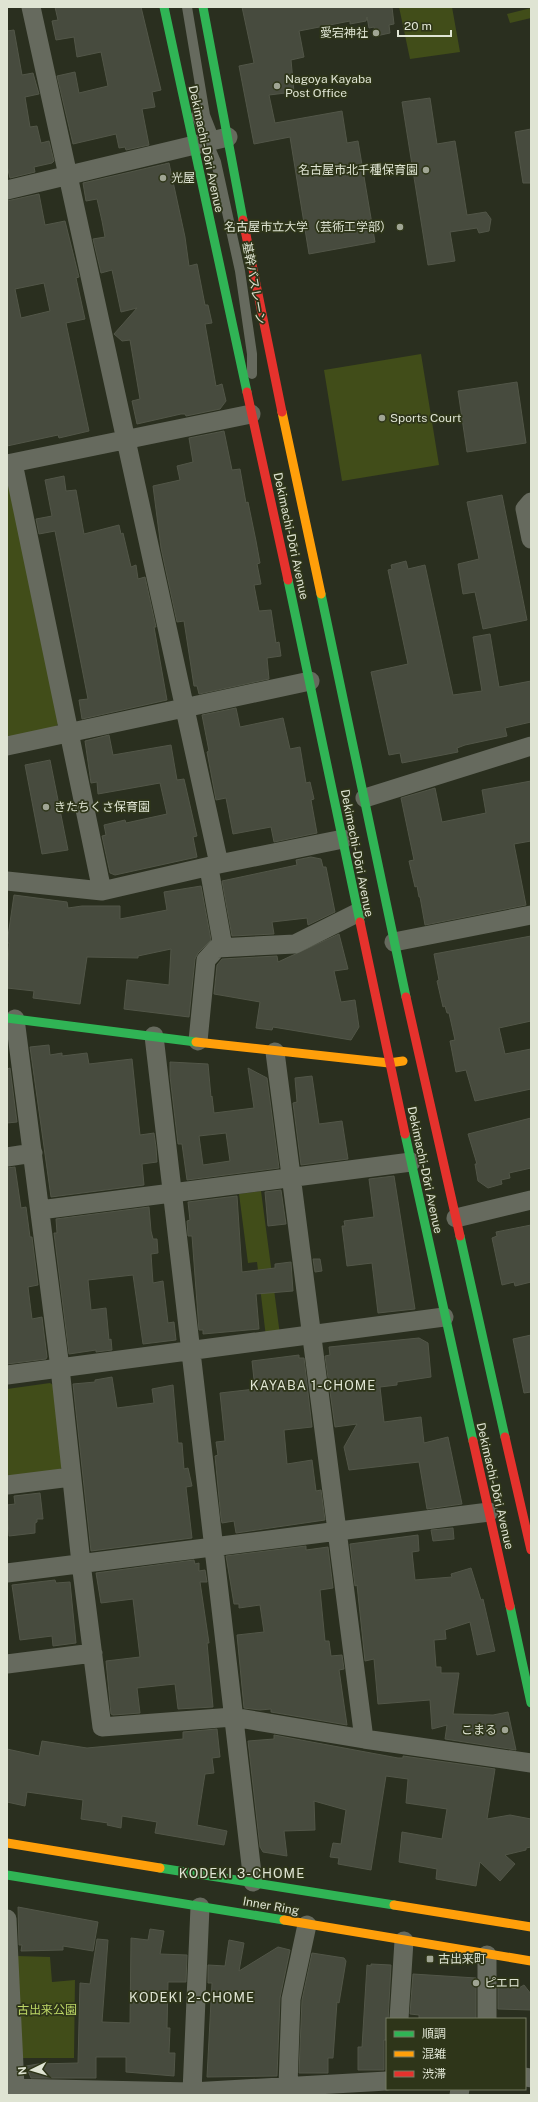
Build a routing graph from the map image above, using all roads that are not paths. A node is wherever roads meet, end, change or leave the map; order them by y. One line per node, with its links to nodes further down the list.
1 (30, 7): 7 (street)
2 (164, 7): 5 (main road, Dekimachi-Dōri Avenue)
3 (187, 7): 6 (lane, 基幹バスレーン)
4 (203, 7): 6 (main road, Dekimachi-Dōri Avenue)
5 (177, 71): 6 (lane, 基幹バスレーン); 6 (main road, Dekimachi-Dōri Avenue)
6 (211, 140): 7 (street); 9 (lane, 基幹バスレーン); 10 (main road, Dekimachi-Dōri Avenue); 10 (lane, 基幹バスレーン)
7 (69, 176): 8 (street); 11 (street)
8 (7, 190)
9 (240, 206): 20 (main road, Dekimachi-Dōri Avenue)
10 (251, 414): 11 (street); 15 (main road, Dekimachi-Dōri Avenue)
11 (126, 438): 12 (street); 16 (street)
12 (10, 463): 17 (street)
13 (531, 502): 14 (street)
14 (531, 539)
15 (310, 681): 16 (street); 21 (main road, Dekimachi-Dōri Avenue)
16 (184, 709): 17 (street); 22 (street)
17 (69, 733): 18 (street); 24 (street)
18 (7, 746)
19 (531, 746): 20 (street)
20 (364, 798): 27 (main road, Dekimachi-Dōri Avenue)
21 (343, 839): 22 (street); 25 (main road, Dekimachi-Dōri Avenue)
22 (214, 866): 24 (street); 28 (street)
23 (7, 881): 24 (street)
24 (102, 891)
25 (357, 913): 28 (street); 34 (main road, Dekimachi-Dōri Avenue)
26 (531, 915): 27 (street)
27 (394, 942): 33 (main road, Dekimachi-Dōri Avenue)
28 (223, 946): 31 (street)
29 (11, 1018): 30 (main road); 35 (street)
30 (154, 1036): 31 (main road); 39 (street)
31 (198, 1041): 32 (main road)
32 (275, 1052): 34 (main road); 38 (street)
33 (419, 1059): 34 (main road); 42 (main road, Dekimachi-Dōri Avenue)
34 (389, 1063): 37 (main road, Dekimachi-Dōri Avenue)
35 (33, 1153): 36 (street); 41 (street)
36 (7, 1156)
37 (411, 1162): 38 (street); 43 (main road, Dekimachi-Dōri Avenue)
38 (293, 1178): 39 (street); 44 (street)
39 (172, 1193): 41 (street); 45 (street)
40 (531, 1200): 42 (street)
41 (40, 1210): 46 (street)
42 (456, 1218): 53 (main road, Dekimachi-Dōri Avenue)
43 (444, 1317): 44 (street); 50 (main road, Dekimachi-Dōri Avenue)
44 (313, 1335): 45 (street); 51 (street)
45 (191, 1351): 46 (street); 52 (street)
46 (60, 1368): 47 (street); 48 (street)
47 (7, 1375)
48 (71, 1477): 49 (street); 54 (street)
49 (7, 1485)
50 (488, 1512): 51 (street); 58 (main road, Dekimachi-Dōri Avenue)
51 (338, 1532): 52 (street); 60 (street)
52 (212, 1547): 54 (street); 59 (street)
53 (531, 1550)
54 (81, 1563): 55 (street); 56 (street)
55 (7, 1573)
56 (93, 1653): 57 (street); 59 (street)
57 (7, 1664)
58 (531, 1703)
59 (233, 1717): 60 (street); 64 (street)
60 (364, 1739): 61 (street)
61 (531, 1763)
62 (7, 1843): 64 (main road, Inner Ring)
63 (7, 1876): 65 (main road, Inner Ring)
64 (253, 1882): 68 (main road, Inner Ring)
65 (200, 1906): 67 (main road, Inner Ring); 77 (street)
66 (7, 1919): 76 (street)
67 (307, 1925): 69 (main road, Inner Ring); 74 (street)
68 (531, 1927)
69 (404, 1941): 70 (main road, Inner Ring); 72 (street)
70 (487, 1955): 71 (main road, Inner Ring); 73 (street)
71 (531, 1961)
72 (399, 2018)
73 (487, 2018)
74 (288, 2086): 75 (street); 77 (street)
75 (376, 2086)
76 (11, 2087): 77 (street)
77 (192, 2092)

